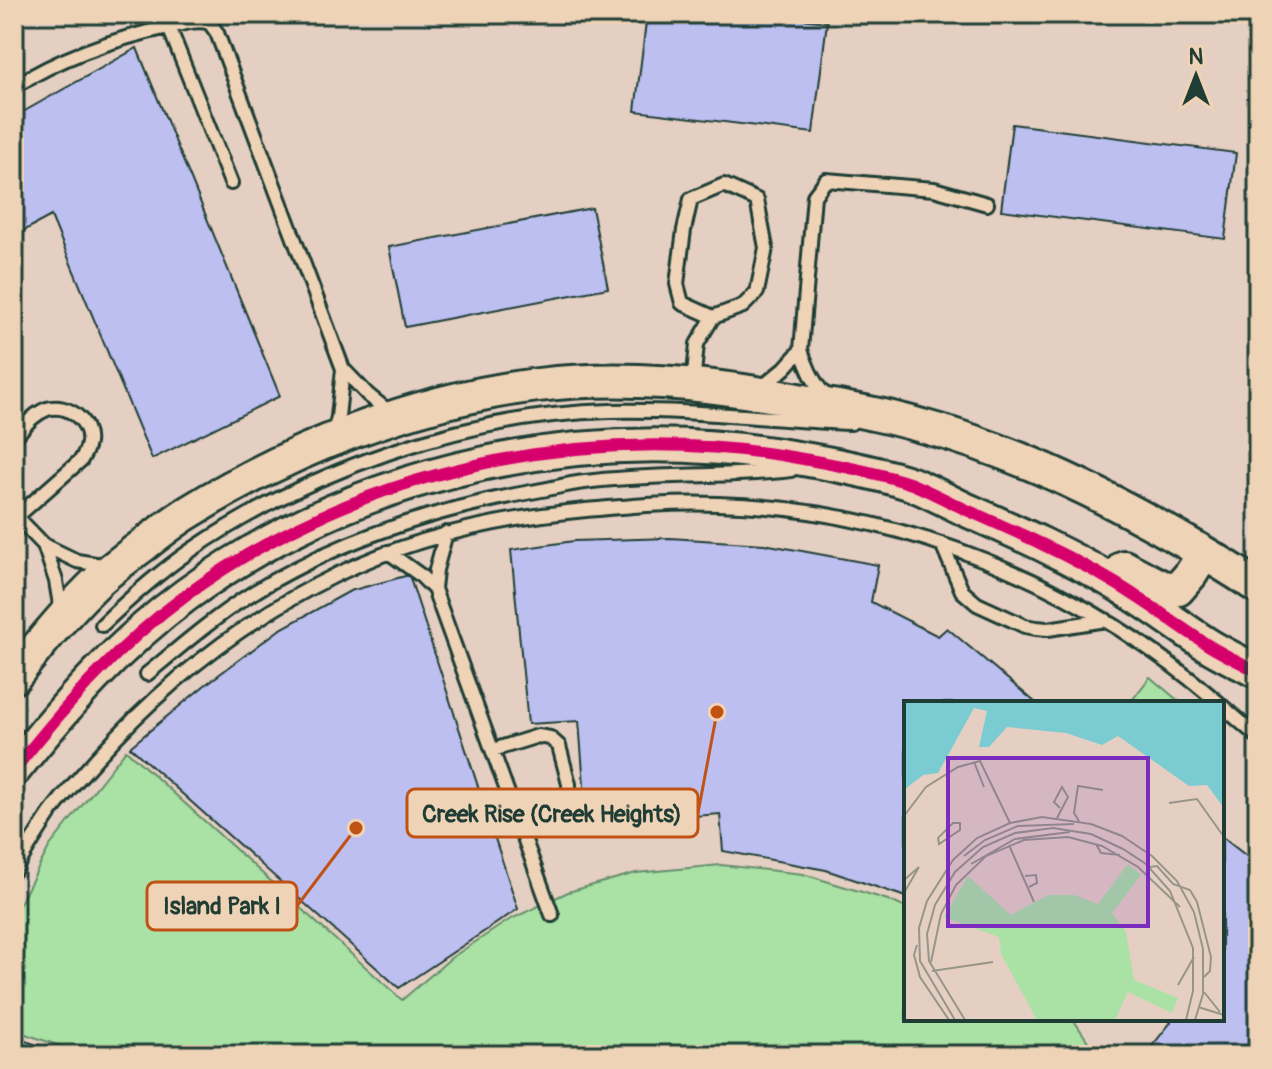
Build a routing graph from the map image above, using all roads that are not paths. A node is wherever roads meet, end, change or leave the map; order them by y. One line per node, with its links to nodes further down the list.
1 (169, 27): 2 (lane); 3 (lane); 7 (lane)
2 (14, 87)
3 (231, 183)
4 (987, 204): 6 (lane)
5 (713, 317): 5 (lane); 8 (lane)
6 (801, 350): 9 (lane); 10 (lane)
7 (343, 369): 11 (lane); 14 (lane)
8 (693, 384): 9 (street); 11 (street)
9 (755, 392): 10 (street)
10 (837, 407): 12 (street)
11 (396, 417): 14 (street)
12 (910, 423): 22 (street); 28 (lane)
13 (14, 438): 17 (lane)
14 (332, 440): 23 (street)
15 (836, 465): 16 (street); 30 (lane); 36 (street)
16 (962, 507): 22 (street); 29 (street)
17 (15, 518): 20 (lane)
18 (446, 533): 19 (lane); 21 (lane); 25 (lane)
19 (942, 544): 27 (lane); 27 (lane)
20 (44, 545): 23 (lane); 26 (lane)
21 (388, 552): 25 (lane); 38 (lane)
22 (1204, 553): 24 (street)
23 (115, 567): 26 (street)
24 (1258, 587)
25 (434, 589): 35 (lane)
26 (62, 618): 31 (street)
27 (1106, 620): 32 (lane)
28 (102, 625)
29 (1258, 672)
30 (147, 674)
31 (14, 677)
32 (1216, 701)
33 (1224, 707): 34 (lane)
34 (1258, 737)
35 (493, 750): 37 (lane); 37 (lane)
36 (14, 770)
37 (519, 825): 39 (lane)
38 (14, 871)
39 (552, 915)

